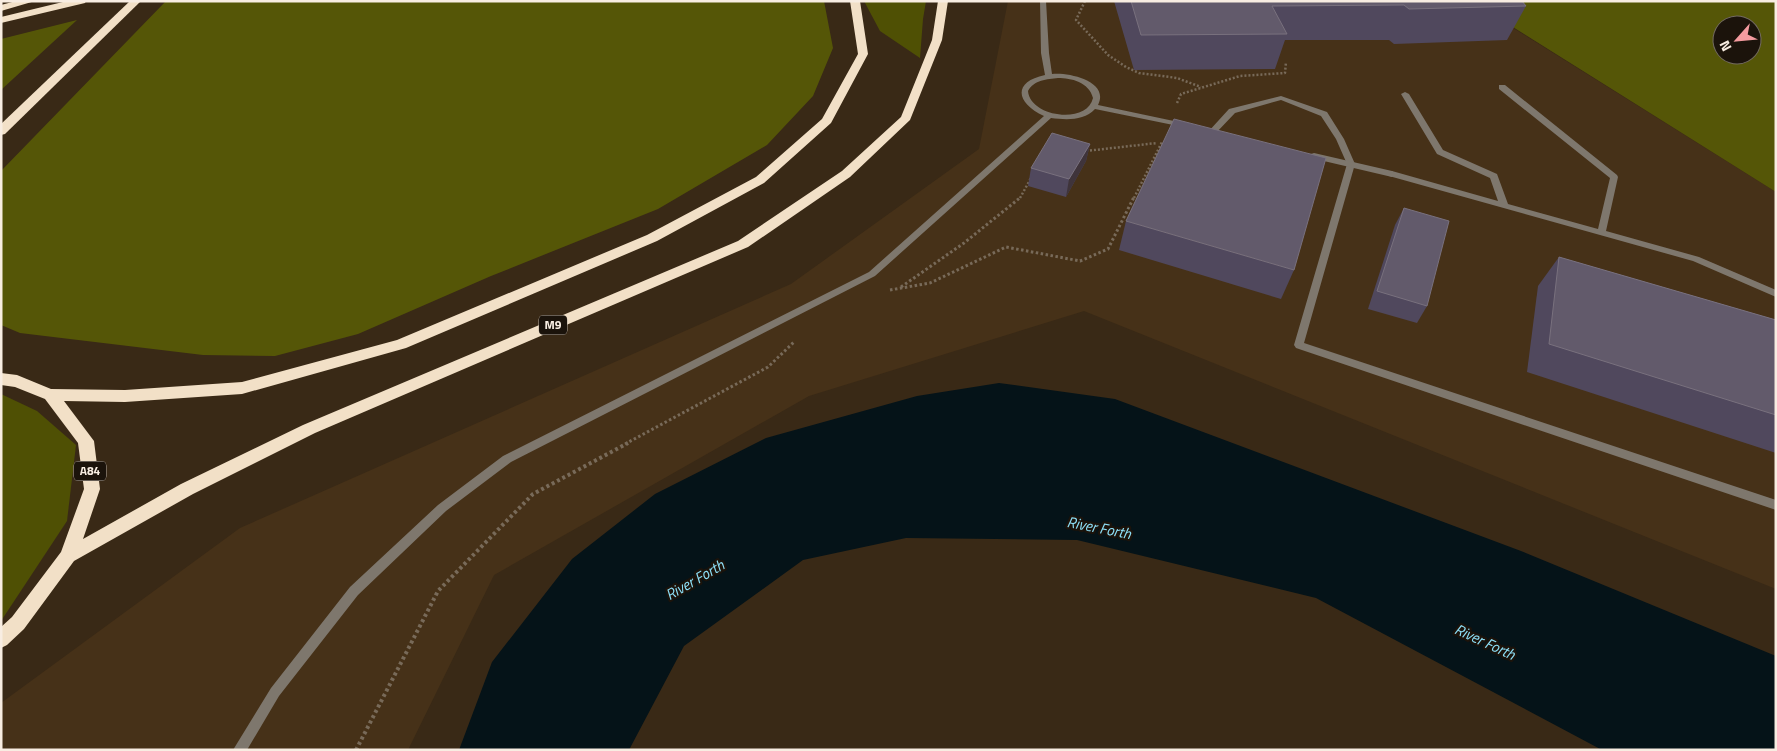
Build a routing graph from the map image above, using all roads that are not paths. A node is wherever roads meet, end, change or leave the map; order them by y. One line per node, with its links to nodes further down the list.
1 (30, 1): 7 (highway)
2 (82, 1): 8 (highway)
3 (136, 1): 15 (highway)
4 (855, 1): 23 (highway)
5 (943, 1): 25 (highway, M9)
6 (1043, 1): 9 (street)
7 (1, 8)
8 (1, 20)
9 (1049, 76): 12 (street); 13 (street)
10 (1502, 87): 20 (street)
11 (1405, 94): 19 (street)
12 (1094, 106): 13 (street); 14 (street)
13 (1049, 115): 27 (street)
14 (1204, 130): 16 (street); 18 (street)
15 (2, 131)
16 (1221, 134)
17 (1304, 153): 18 (street)
18 (1351, 164): 19 (street); 24 (street)
19 (1504, 205): 20 (street)
20 (1601, 233): 21 (street)
21 (1776, 294)
22 (1, 379): 23 (highway, A84)
23 (50, 394): 25 (highway, A84)
24 (1776, 505)
25 (68, 556): 26 (highway, A84)
26 (1, 639)
27 (239, 750)

